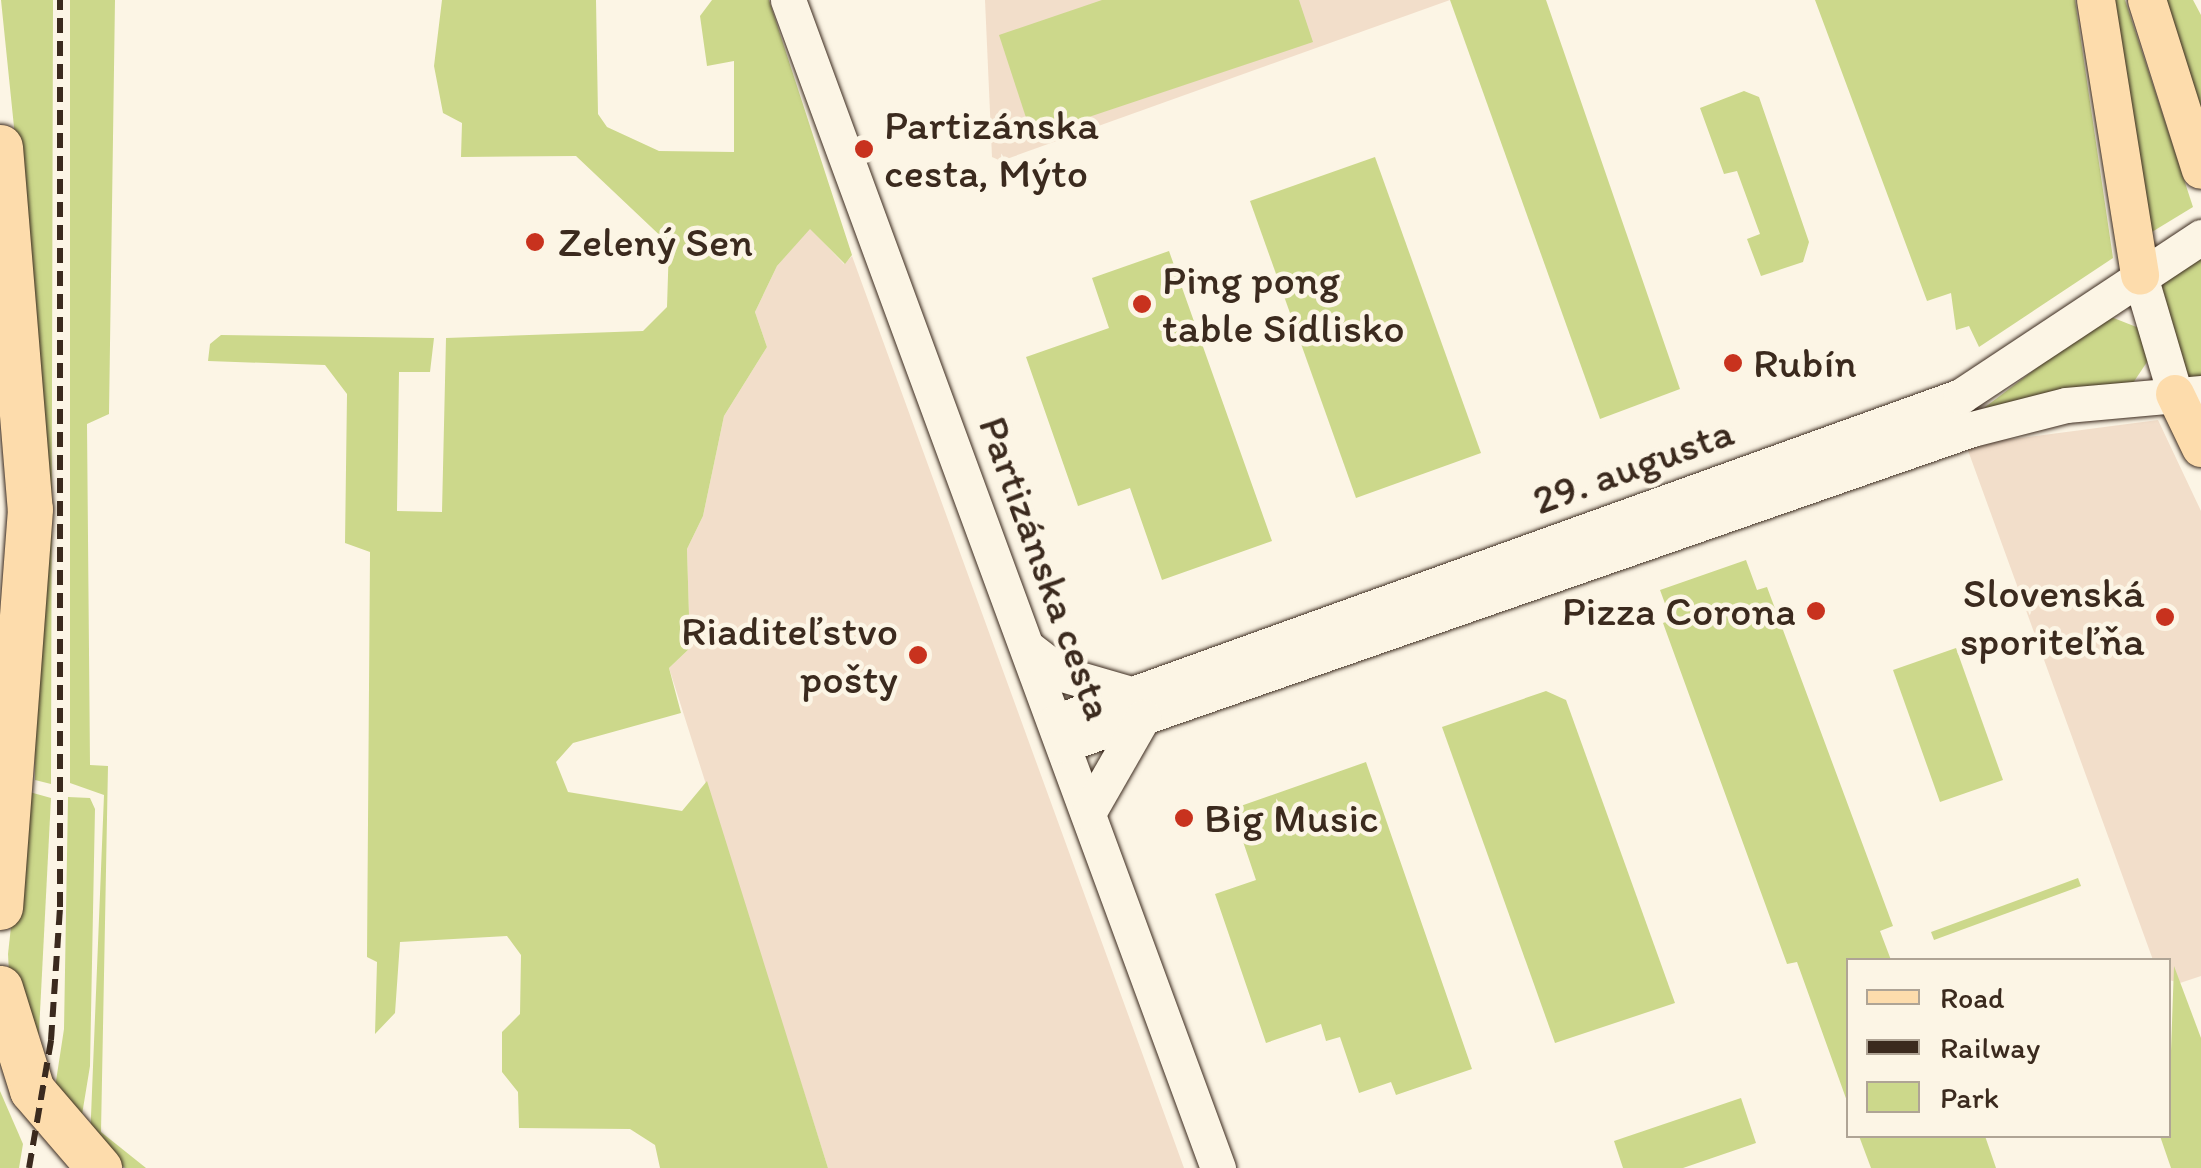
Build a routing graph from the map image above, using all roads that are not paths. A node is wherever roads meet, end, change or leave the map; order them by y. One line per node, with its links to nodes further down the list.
1 (788, 0): 11 (street, Partizánska cesta)
2 (2096, 0): 7 (main road)
3 (2146, 0): 5 (main road)
4 (0, 147): 16 (highway)
5 (2201, 170)
6 (2190, 244): 7 (street, 29. augusta)
7 (2140, 276): 8 (street); 12 (street, 29. augusta)
8 (2188, 394): 10 (main road); 12 (street, 29. augusta)
9 (0, 425): 14 (highway)
10 (2201, 448)
11 (1028, 648): 12 (street); 13 (street, Partizánska cesta)
12 (1138, 705): 13 (street, 29. augusta); 15 (street)
13 (1059, 733): 15 (street, Partizánska cesta)
14 (0, 791)
15 (1088, 813): 21 (street, Partizánska cesta)
16 (0, 907)
17 (0, 988): 20 (highway)
18 (0, 1047): 19 (highway)
19 (81, 1168)
20 (99, 1168)
21 (1218, 1168)

